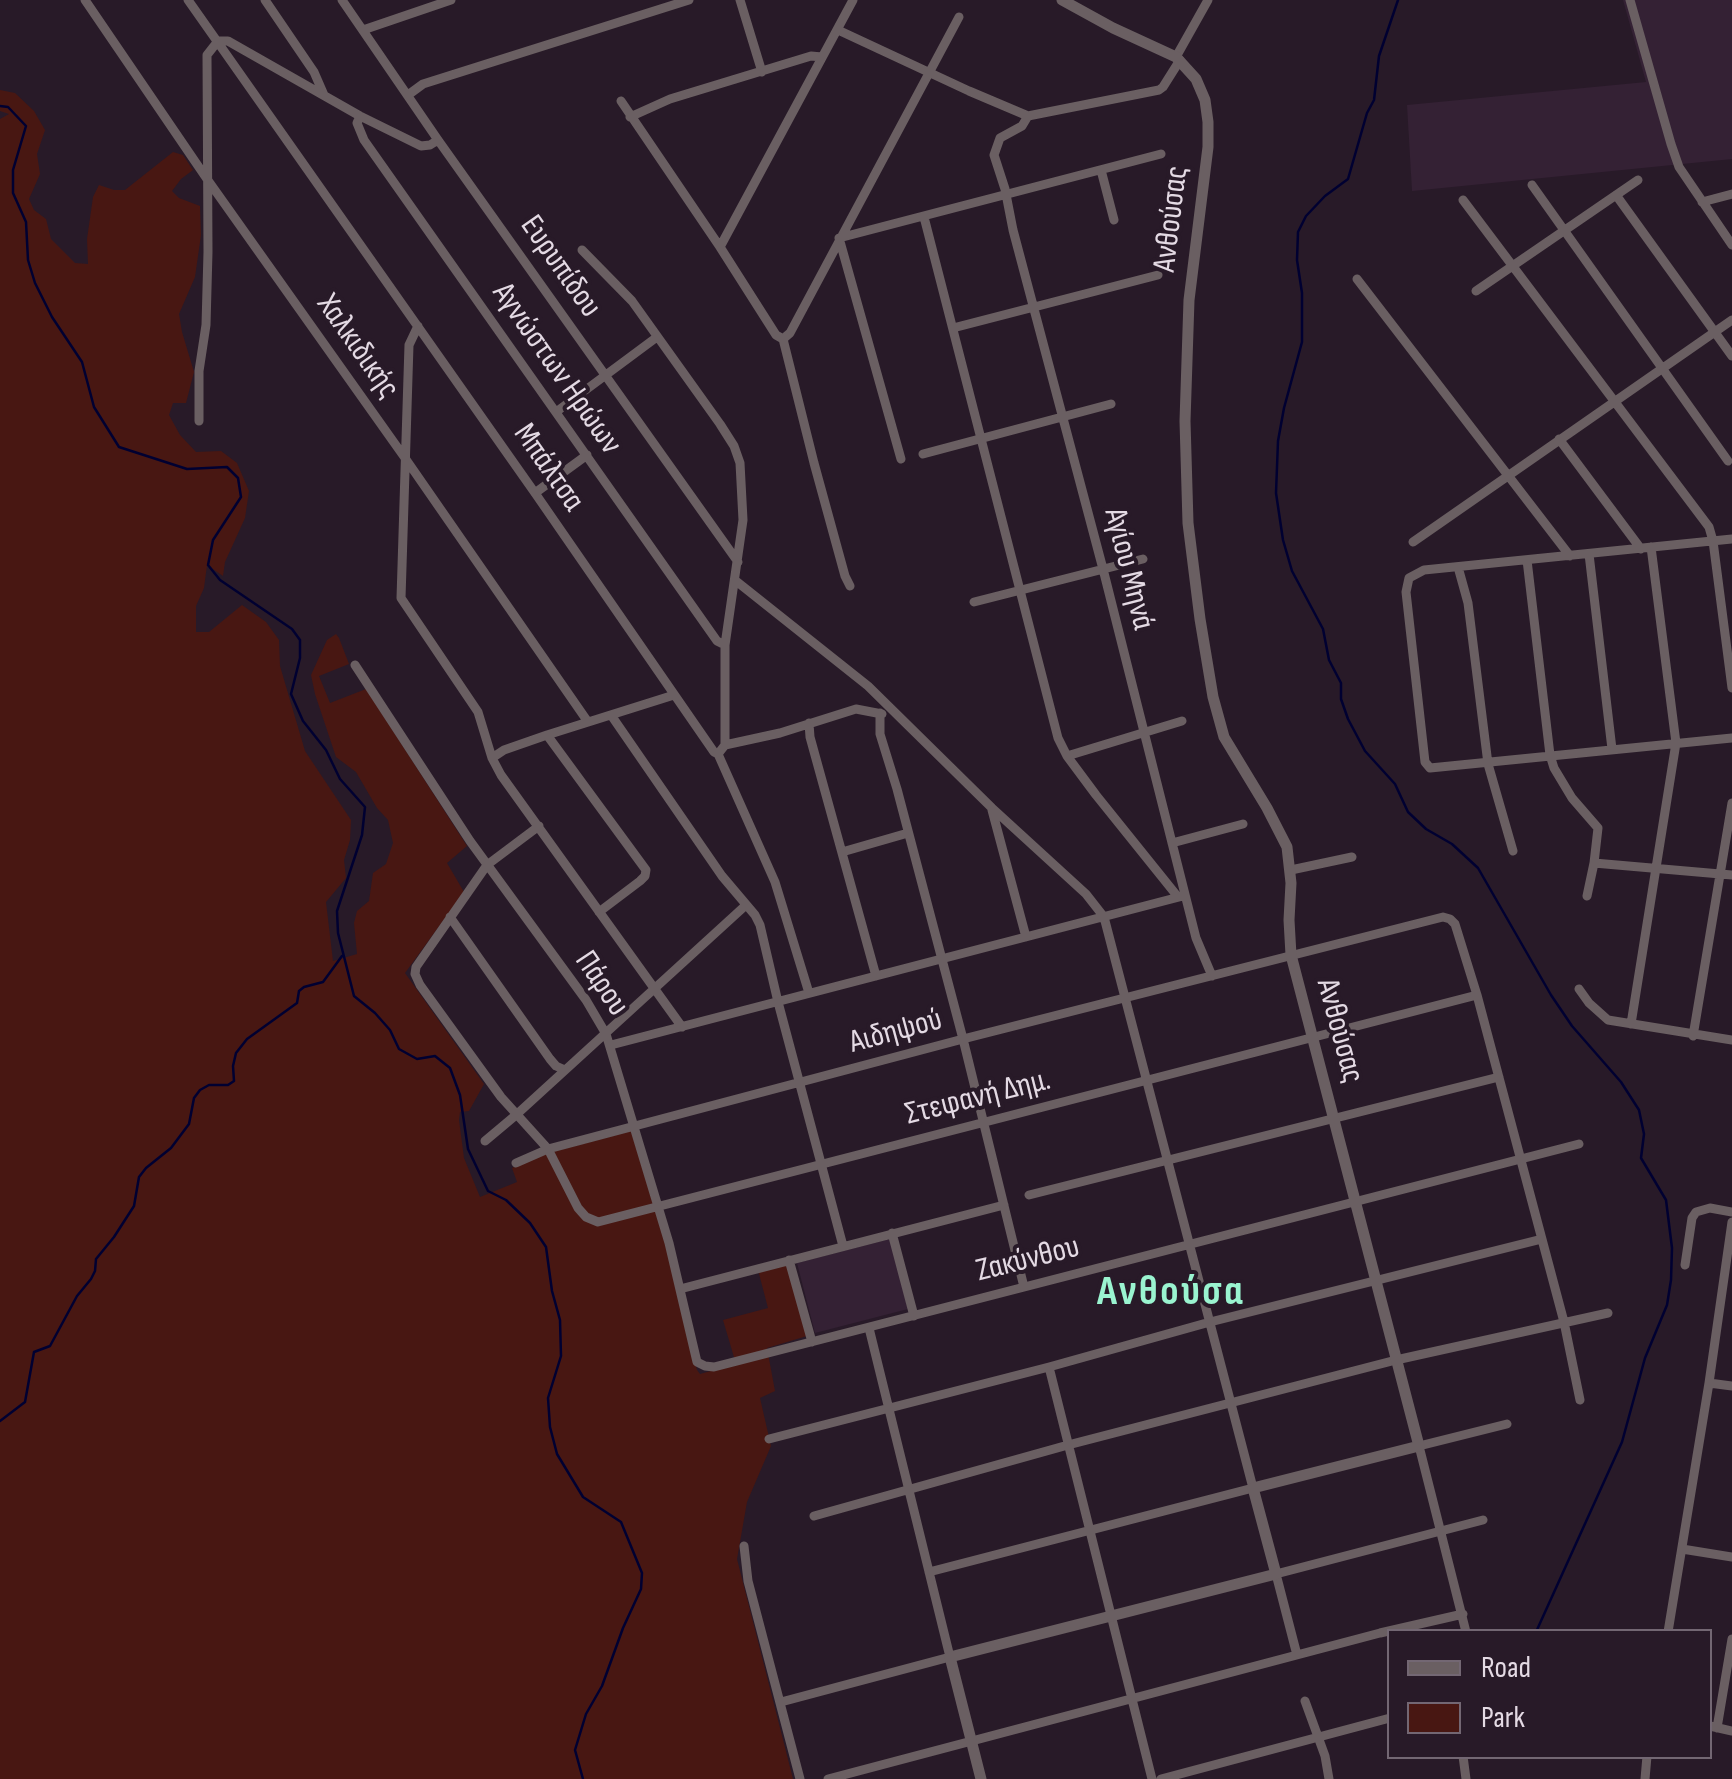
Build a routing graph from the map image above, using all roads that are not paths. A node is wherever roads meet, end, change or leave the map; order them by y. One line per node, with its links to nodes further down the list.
1 (85, 0): 29 (street, Χαλκιδικής)
2 (188, 0): 15 (street, Μπάλτσα)
3 (265, 0): 21 (street)
4 (342, 0): 13 (street, Ευρυπίδου)
5 (451, 0): 13 (street)
6 (689, 0): 20 (street)
7 (740, 0): 18 (street)
8 (853, 0): 14 (street)
9 (1062, 0): 17 (street)
10 (1208, 0): 17 (street)
11 (1630, 0): 36 (street)
12 (959, 17): 19 (street)
13 (363, 30): 20 (street, Ευρυπίδου)
14 (838, 30): 16 (street); 19 (street)
15 (218, 41): 21 (street); 29 (street); 50 (street, Μπάλτσα)
16 (822, 56): 18 (street); 42 (street)
17 (1178, 58): 24 (street); 119 (street, Ανθούσας)
18 (762, 72): 25 (street)
19 (930, 72): 24 (street); 40 (street)
20 (408, 95): 26 (street, Ευρυπίδου)
21 (326, 97): 23 (street)
22 (621, 101): 25 (street)
23 (360, 116): 26 (street); 60 (street, Αγνώστων Ηρώων)
24 (1028, 116): 34 (street, Αγίου Μηνά)
25 (630, 117): 42 (street)
26 (438, 140): 57 (street, Ευρυπίδου)
27 (1161, 154): 28 (street)
28 (1101, 170): 34 (street); 38 (street)
29 (206, 179): 62 (street); 67 (street, Χαλκιδικής)
30 (1638, 180): 33 (street)
31 (1532, 186): 39 (street)
32 (1732, 194): 36 (street)
33 (1616, 195): 39 (street); 52 (street)
34 (1007, 196): 37 (street); 48 (street, Αγίου Μηνά)
35 (1463, 200): 44 (street)
36 (1702, 202): 41 (street)
37 (924, 217): 40 (street); 51 (street)
38 (1114, 220)
39 (1563, 231): 44 (street); 56 (street)
40 (839, 238): 54 (street); 68 (street)
41 (1732, 245)
42 (720, 248): 54 (street)
43 (582, 250): 53 (street)
44 (1512, 266): 47 (street); 58 (street)
45 (1158, 275): 48 (street)
46 (1357, 279): 70 (street)
47 (1476, 291)
48 (1034, 308): 51 (street); 61 (street, Αγίου Μηνά)
49 (1732, 320): 52 (street)
50 (418, 326): 67 (street); 71 (street, Μπάλτσα)
51 (953, 328): 63 (street)
52 (1715, 332): 55 (street); 56 (street)
53 (657, 337): 57 (street); 80 (street)
54 (783, 339): 84 (street)
55 (1732, 356)
56 (1663, 368): 58 (street); 69 (street)
57 (606, 375): 60 (street); 80 (street, Ευρυπίδου)
58 (1613, 402): 64 (street); 73 (street)
59 (1111, 404): 61 (street)
60 (556, 412): 66 (street, Αγνώστων Ηρώων)
61 (1063, 417): 63 (street); 82 (street, Αγίου Μηνά)
62 (199, 421)
63 (981, 439): 65 (street); 85 (street)
64 (1559, 439): 70 (street); 75 (street)
65 (923, 454)
66 (587, 455): 71 (street); 87 (street, Αγνώστων Ηρώων)
67 (405, 458): 95 (street, Χαλκιδικής); 105 (street)
68 (901, 459)
69 (1728, 461)
70 (1509, 474): 74 (street); 77 (street)
71 (535, 492): 90 (street, Μπάλτσα)
72 (1732, 540): 73 (street)
73 (1713, 541): 75 (street); 89 (street)
74 (1413, 542)
75 (1646, 548): 76 (street); 100 (street)
76 (1589, 554): 77 (street); 102 (street)
77 (1570, 556): 79 (street)
78 (1143, 559): 82 (street)
79 (1527, 560): 81 (street); 103 (street)
80 (738, 562): 83 (street)
81 (1458, 567): 106 (street); 106 (street)
82 (1103, 568): 85 (street); 97 (street, Αγίου Μηνά)
83 (736, 581): 87 (street); 92 (street)
84 (850, 586)
85 (1021, 590): 86 (street); 104 (street)
86 (974, 602)
87 (724, 646): 101 (street)
88 (355, 665): 117 (street, Πάρου)
89 (1732, 688)
90 (674, 695): 93 (street); 101 (street, Μπάλτσα)
91 (880, 713): 92 (street); 96 (street); 111 (street)
92 (895, 714): 108 (street)
93 (611, 715): 95 (street); 123 (street)
94 (1182, 720): 97 (street)
95 (588, 722): 98 (street)
96 (809, 723): 101 (street); 114 (street)
97 (1144, 732): 104 (street); 112 (street, Αγίου Μηνά)
98 (547, 735): 105 (street); 124 (street)
99 (1732, 738): 100 (street)
100 (1676, 743): 102 (street); 118 (street)
101 (722, 749): 134 (street, Μπάλτσα)
102 (1612, 749): 103 (street)
103 (1550, 755): 106 (street); 116 (street)
104 (1067, 756): 121 (street)
105 (492, 758): 110 (street)
106 (1488, 764): 113 (street)
107 (1732, 803): 120 (street)
108 (992, 808): 125 (street); 127 (street)
109 (1242, 824): 112 (street)
110 (539, 826): 117 (street); 124 (street)
111 (908, 833): 114 (street); 129 (street)
112 (1172, 843): 121 (street, Αγίου Μηνά)
113 (1513, 851)
114 (842, 852): 130 (street)
115 (1352, 857): 119 (street)
116 (1594, 863): 118 (street); 122 (street)
117 (487, 865): 126 (street); 140 (street, Πάρου)
118 (1656, 868): 120 (street); 138 (street)
119 (1291, 870): 128 (street, Ανθούσας)
120 (1727, 875): 141 (street)
121 (1182, 896): 125 (street); 131 (street, Αγίου Μηνά)
122 (1586, 896)
123 (746, 906): 132 (street); 137 (street)
124 (599, 912): 132 (street)
125 (1104, 916): 127 (street); 136 (street)
126 (450, 918): 146 (street); 150 (street)
127 (1026, 937): 129 (street)
128 (1290, 956): 131 (street, Αιδηψού); 135 (street, Αιδηψού); 142 (street, Ανθούσας)
129 (941, 959): 130 (street); 143 (street)
130 (876, 976): 134 (street)
131 (1212, 976): 136 (street, Αιδηψού)
132 (655, 989): 139 (street); 140 (street)
133 (1579, 989): 138 (street)
134 (809, 993): 137 (street)
135 (1477, 995): 142 (street, Στεφανή Δημ.); 147 (street)
136 (1126, 998): 143 (street, Αιδηψού); 148 (street)
137 (778, 1002): 139 (street); 149 (street)
138 (1631, 1024): 141 (street)
139 (682, 1026): 145 (street)
140 (606, 1034): 145 (street, Πάρου); 146 (street)
141 (1693, 1036): 144 (street)
142 (1312, 1038): 148 (street, Στεφανή Δημ.); 151 (street, Ανθούσας)
143 (963, 1040): 149 (street, Αιδηψού); 152 (street)
144 (1732, 1040)
145 (611, 1045): 153 (street, Πάρου)
146 (565, 1070): 150 (street)
147 (1499, 1077): 151 (street); 157 (street)
148 (1147, 1080): 152 (street, Στεφανή Δημ.); 158 (street)
149 (800, 1083): 153 (street, Αιδηψού); 160 (street)
150 (516, 1116): 154 (street); 156 (street)
151 (1333, 1118): 158 (street); 162 (street, Ανθούσας)
152 (984, 1122): 160 (street, Στεφανή Δημ.); 163 (street)
153 (634, 1126): 156 (street, Αιδηψού); 164 (street, Πάρου)
154 (485, 1141)
155 (1578, 1144): 157 (street, Ζακύνθου)
156 (548, 1149): 159 (street, Αιδηψού); 164 (street, Στεφανή Δημ.)
157 (1521, 1158): 162 (street, Ζακύνθου); 168 (street)
158 (1168, 1160): 161 (street); 169 (street)
159 (516, 1163)
160 (822, 1164): 164 (street, Στεφανή Δημ.); 170 (street)
161 (1029, 1194)
162 (1355, 1202): 169 (street, Ζακύνθου); 173 (street, Ανθούσας)
163 (1004, 1204): 167 (street); 174 (street)
164 (657, 1206): 175 (street, Πάρου)
165 (1732, 1212): 172 (street)
166 (1732, 1222): 185 (street)
167 (892, 1233): 170 (street); 177 (street)
168 (1542, 1239): 173 (street); 179 (street)
169 (1190, 1244): 174 (street, Ζακύνθου); 178 (street)
170 (844, 1246): 171 (street)
171 (789, 1260): 175 (street); 181 (street)
172 (1685, 1265)
173 (1375, 1280): 178 (street); 182 (street, Ανθούσας)
174 (1024, 1287): 177 (street, Ζακύνθου)
175 (680, 1289): 184 (street, Πάρου)
176 (1608, 1313): 179 (street)
177 (914, 1316): 180 (street, Ζακύνθου)
178 (1210, 1322): 183 (street); 188 (street)
179 (1564, 1322): 182 (street); 187 (street)
180 (868, 1328): 181 (street, Ζακύνθου); 189 (street)
181 (812, 1342): 184 (street, Ζακύνθου)
182 (1396, 1360): 188 (street); 193 (street, Ανθούσας)
183 (1049, 1366): 189 (street); 192 (street)
184 (714, 1367)
185 (1708, 1383): 186 (street); 201 (street)
186 (1732, 1386)
187 (1580, 1400)
188 (1231, 1404): 192 (street); 194 (street)
189 (890, 1407): 191 (street); 195 (street)
190 (1507, 1424): 193 (street)
191 (768, 1439)
192 (1068, 1446): 195 (street); 198 (street)
193 (1419, 1446): 194 (street); 199 (street)
194 (1254, 1488): 198 (street); 204 (street)
195 (909, 1490): 196 (street); 203 (street)
196 (814, 1516)
197 (1483, 1520): 199 (street)
198 (1089, 1530): 203 (street); 206 (street)
199 (1441, 1531): 204 (street); 205 (street)
200 (744, 1546): 216 (street)
201 (1682, 1548): 202 (street); 209 (street)
202 (1732, 1557)
203 (930, 1572): 213 (street)
204 (1276, 1574): 206 (street); 212 (street)
205 (1463, 1614): 207 (street); 208 (street)
206 (1111, 1615): 213 (street); 214 (street)
207 (1402, 1629)
208 (1466, 1629)
209 (1668, 1629)
210 (1387, 1633): 212 (street)
211 (1732, 1639): 218 (street)
212 (1297, 1655): 214 (street)
213 (950, 1657): 216 (street); 221 (street)
214 (1132, 1698): 221 (street); 225 (street)
215 (1304, 1701): 220 (street)
216 (781, 1702): 222 (street)
217 (1387, 1719): 220 (street)
218 (1713, 1727): 219 (street)
219 (1732, 1731)
220 (1319, 1737): 226 (street); 227 (street)
221 (972, 1742): 223 (street); 224 (street)
222 (800, 1779)
223 (828, 1779)
224 (981, 1779)
225 (1152, 1779)
226 (1162, 1779)
227 (1329, 1779)

